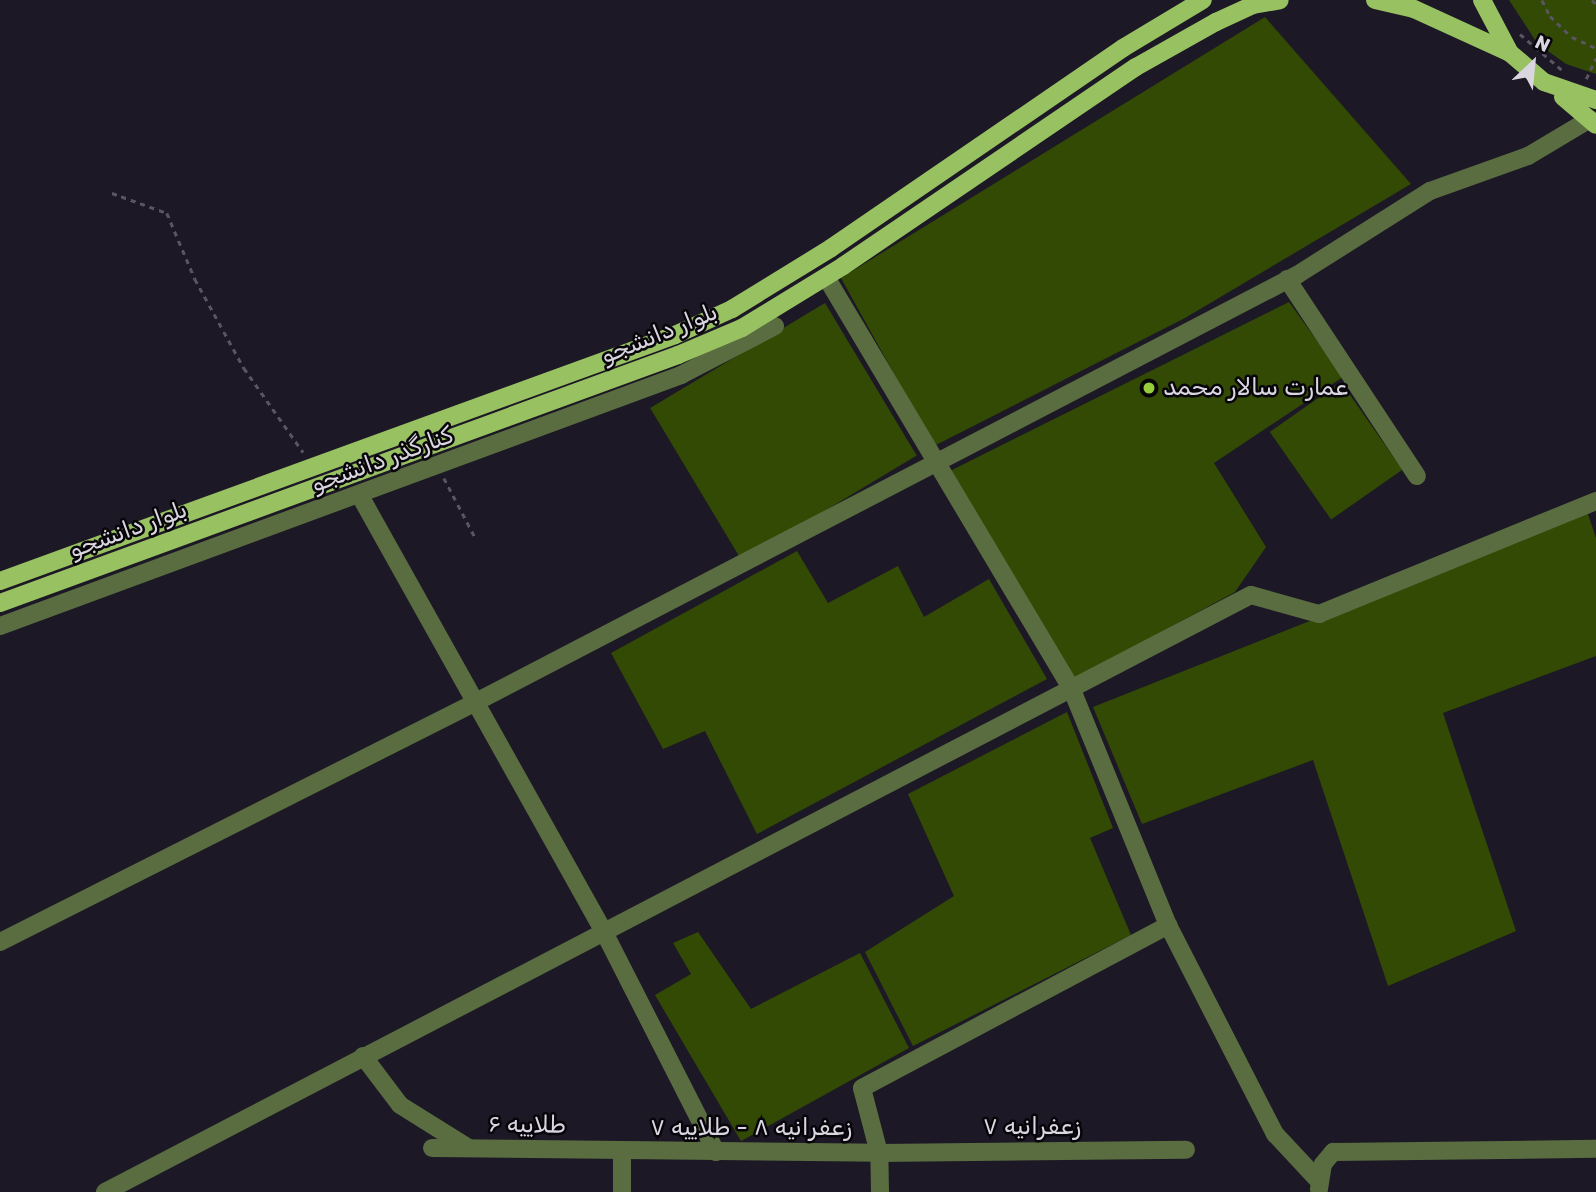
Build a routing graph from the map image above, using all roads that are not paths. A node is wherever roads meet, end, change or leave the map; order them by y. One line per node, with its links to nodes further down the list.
1 (1203, 0): 16 (main road, بلوار دانشجو)
2 (1280, 0): 9 (main road, بلوار دانشجو)
3 (1375, 0): 5 (main road)
4 (1482, 0): 5 (main road)
5 (1510, 53): 6 (main road)
6 (1544, 82): 7 (main road); 8 (main road)
7 (1596, 100)
8 (1593, 122): 10 (street)
9 (826, 277): 12 (street); 17 (main road, بلوار دانشجو)
10 (1287, 279): 12 (street); 13 (street)
11 (775, 326): 14 (street, کنارگذر دانشجو)
12 (936, 462): 19 (street); 20 (street)
13 (1418, 476)
14 (359, 494): 18 (street, کنارگذر دانشجو); 20 (street)
15 (1596, 501): 19 (street)
16 (0, 581)
17 (0, 603)
18 (0, 625)
19 (1072, 690): 21 (street); 22 (street)
20 (474, 703): 22 (street); 23 (street)
21 (1168, 925): 31 (street); 32 (street)
22 (604, 932): 24 (street); 30 (street)
23 (0, 942)
24 (363, 1056): 26 (street); 33 (street)
25 (432, 1147): 26 (street, طلاییه ۶)
26 (469, 1148): 29 (street, طلاییه ۶)
27 (1596, 1149): 32 (street)
28 (1186, 1150): 31 (street, زعفرانیه ۷)
29 (622, 1152): 30 (street, زعفرانیه ۸ - طلاییه ۷); 34 (street)
30 (716, 1152): 31 (street, زعفرانیه ۸ - طلاییه ۷)
31 (879, 1153): 35 (street)
32 (1319, 1186)
33 (105, 1192)
34 (622, 1192)
35 (880, 1192)

